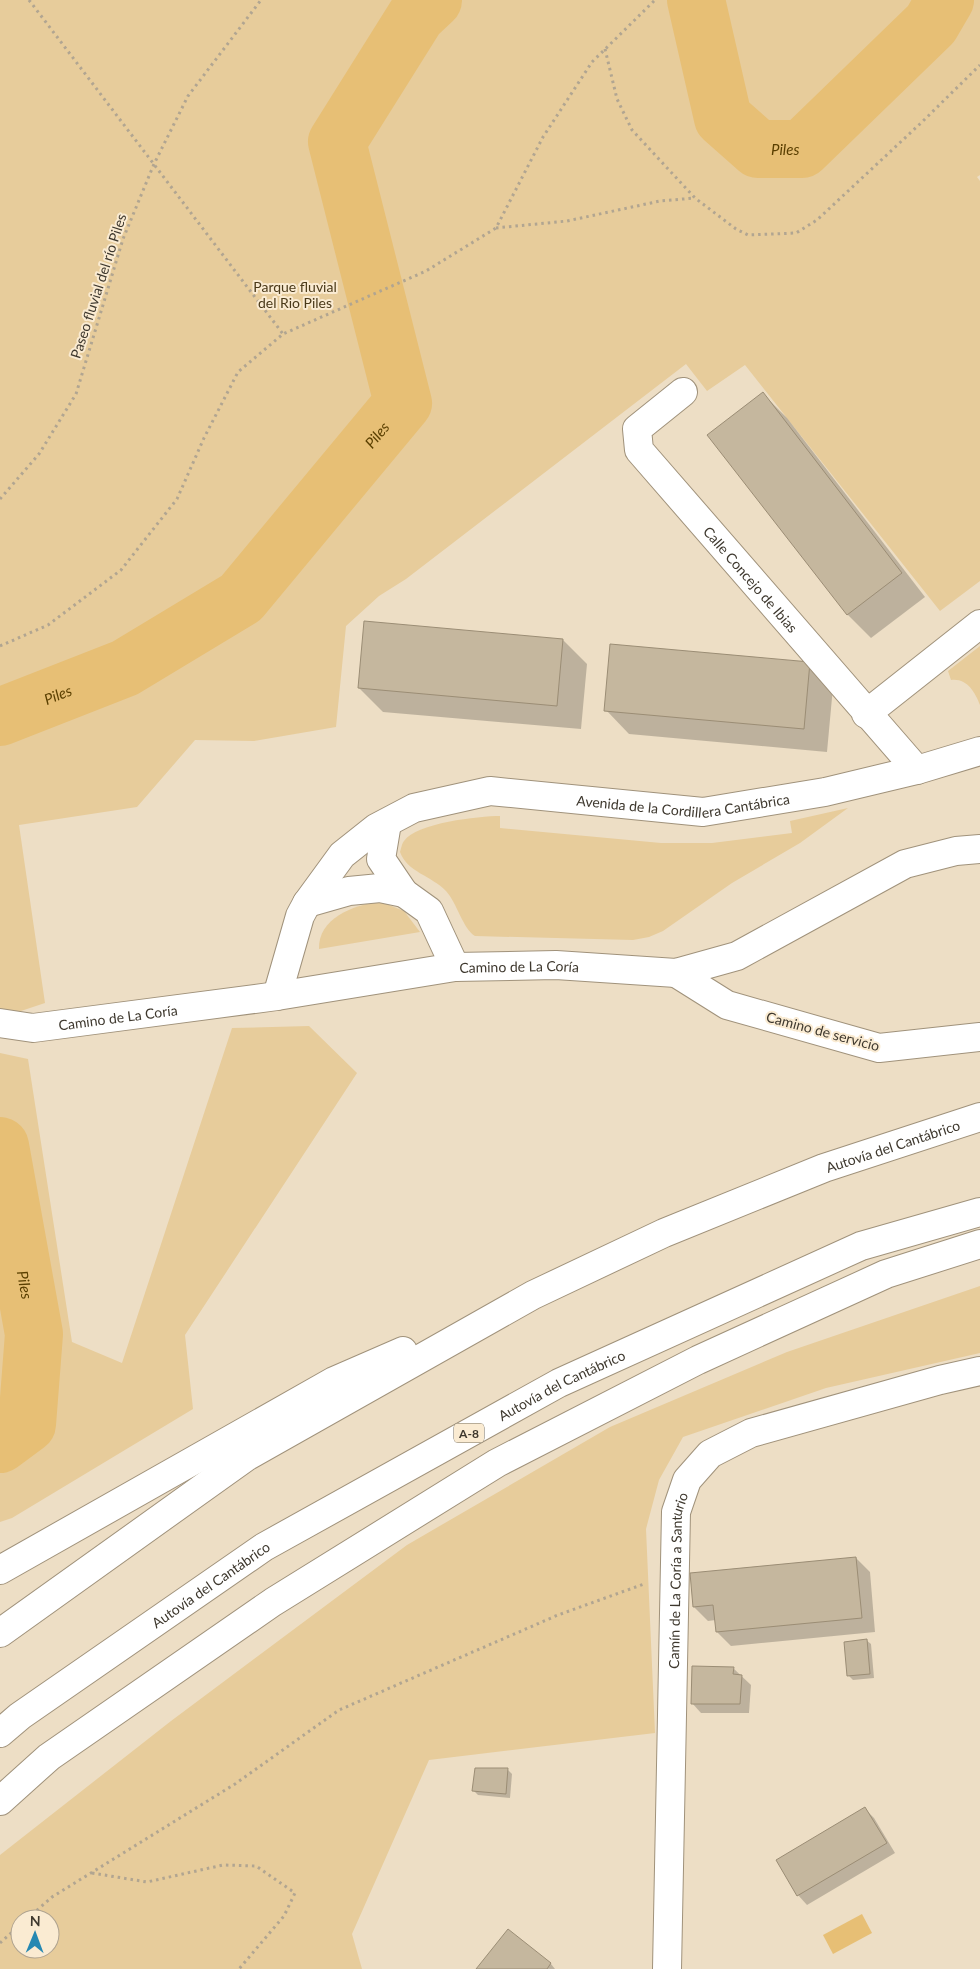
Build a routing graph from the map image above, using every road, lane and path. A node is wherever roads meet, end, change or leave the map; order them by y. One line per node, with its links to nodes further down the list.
1 (28, 0): 6 (path)
2 (261, 0): 6 (path, Paseo fluvial del río Piles)
3 (655, 0): 4 (path)
4 (605, 49): 7 (path); 8 (path)
5 (980, 65): 7 (path)
6 (154, 164): 9 (path); 11 (path, Paseo fluvial del río Piles)
7 (695, 198): 8 (path)
8 (496, 228): 9 (path)
9 (283, 334): 13 (path)
10 (683, 392): 14 (main road, Calle Concejo de Ibias)
11 (0, 499)
12 (980, 624): 14 (main road)
13 (0, 646)
14 (866, 714): 16 (main road, Calle Concejo de Ibias)
15 (980, 751): 16 (main road, Avenida de la Cordillera Cantábrica)
16 (917, 770): 17 (main road, Avenida de la Cordillera Cantábrica)
17 (387, 823): 19 (main road); 20 (main road, Avenida de la Cordillera Cantábrica)
18 (980, 849): 22 (main road, Camino de La Coría)
19 (404, 893): 20 (main road); 21 (main road)
20 (307, 903): 23 (main road, Avenida de la Cordillera Cantábrica)
21 (455, 967): 22 (main road, Camino de La Coría); 23 (main road, Camino de La Coría)
22 (676, 973): 25 (main road, Camino de servicio)
23 (277, 996): 24 (main road, Camino de La Coría)
24 (0, 1023)
25 (980, 1037)
26 (980, 1117): 29 (main road, Autovía del Cantábrico)
27 (980, 1212): 34 (main road, Autovía del Cantábrico / A-8)
28 (980, 1244): 35 (main road)
29 (533, 1295): 31 (main road); 33 (main road, Autovía del Cantábrico)
30 (980, 1372): 32 (main road, Camín de La Coría a Santurio)
31 (0, 1570)
32 (675, 1573): 36 (path); 41 (main road, Camín de La Coría a Santurio)
33 (0, 1633)
34 (0, 1733)
35 (0, 1801)
36 (91, 1872): 37 (path); 40 (path)
37 (37, 1909)
38 (10, 1934): 39 (path)
39 (0, 1943)
40 (239, 1969)
41 (667, 1969)

